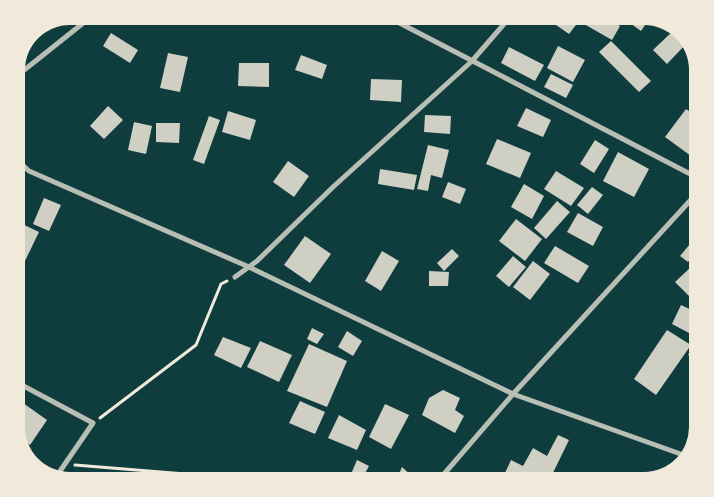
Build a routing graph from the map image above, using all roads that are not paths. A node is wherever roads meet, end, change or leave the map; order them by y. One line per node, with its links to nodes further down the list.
1 (81, 25): 5 (street)
2 (403, 25): 4 (street)
3 (503, 25): 4 (street)
4 (472, 61): 7 (street); 9 (street)
5 (25, 69)
6 (25, 167): 9 (street)
7 (689, 173)
8 (689, 202): 12 (street)
9 (249, 267): 10 (street); 12 (street)
10 (234, 277)
11 (25, 387): 14 (street)
12 (513, 394): 13 (street); 15 (street)
13 (680, 454)
14 (60, 471)
15 (446, 472)

